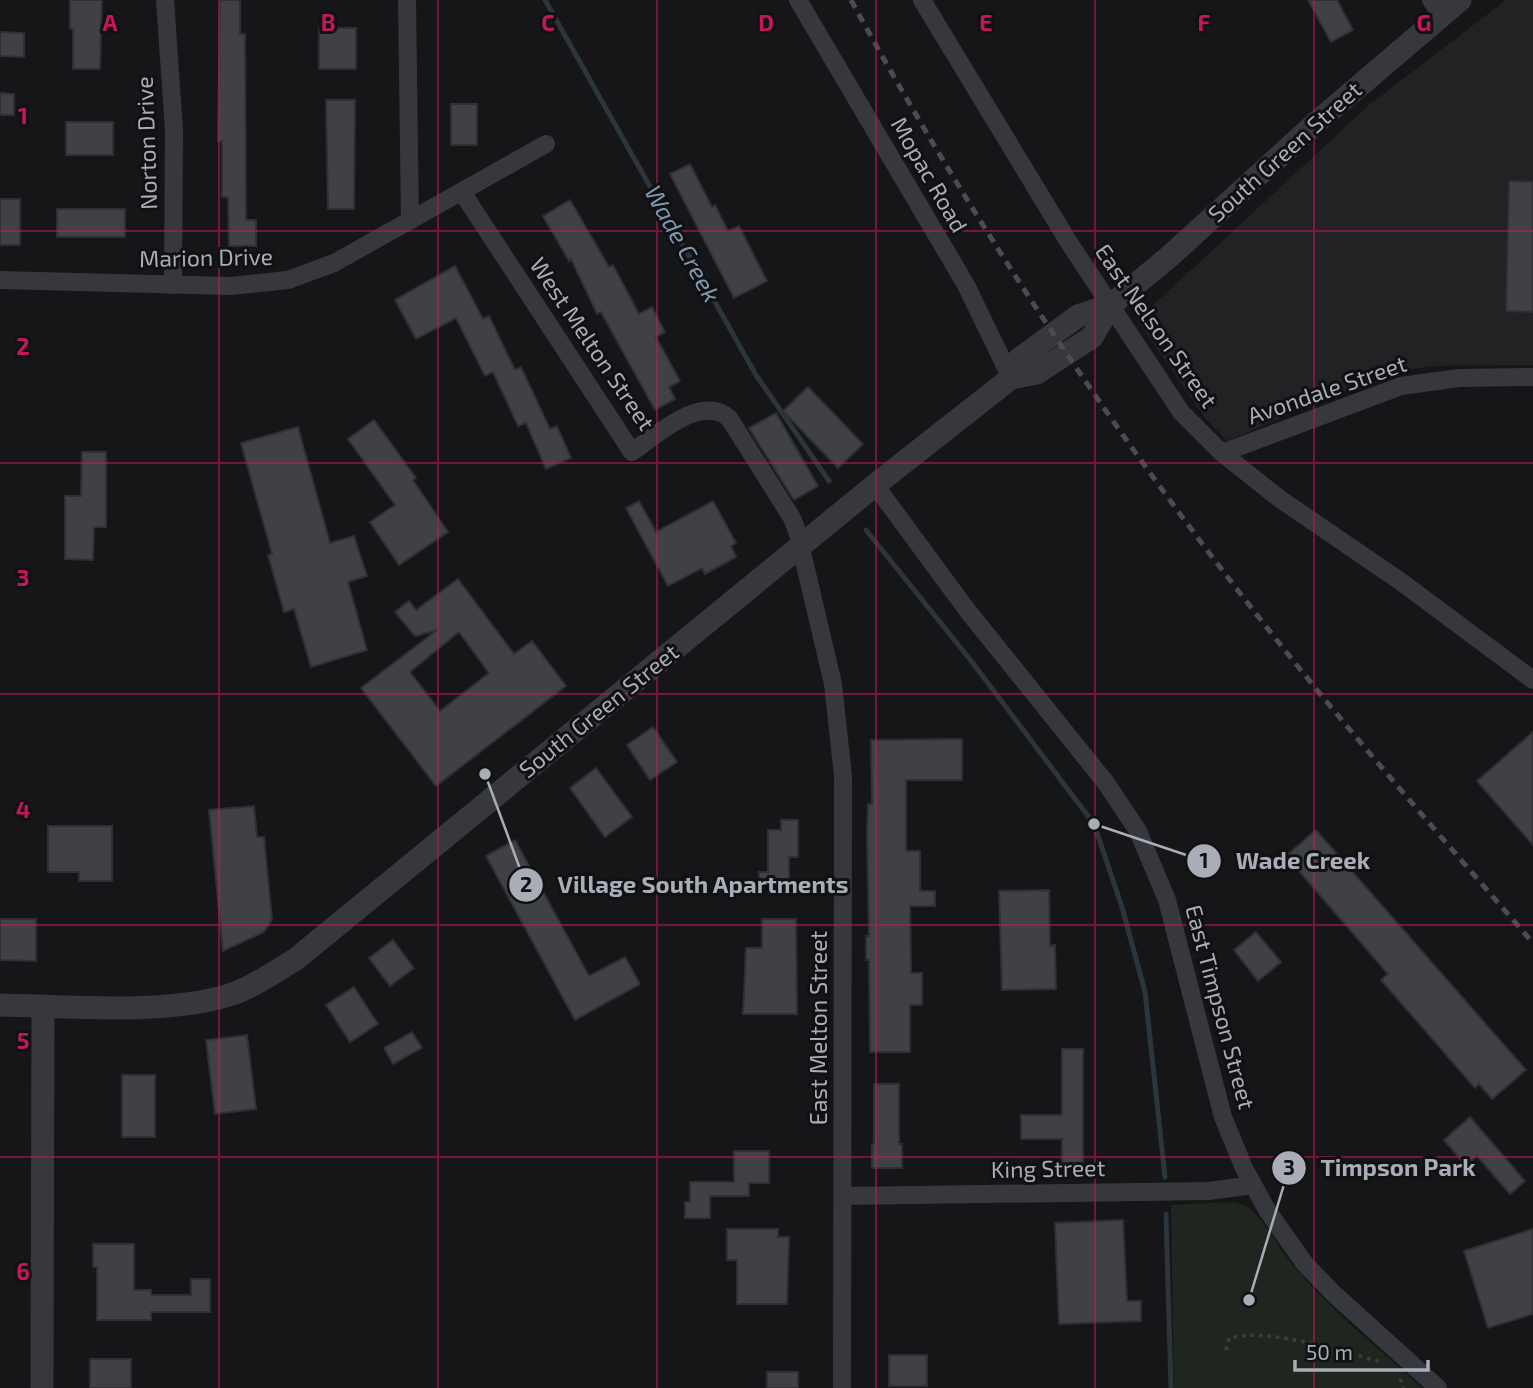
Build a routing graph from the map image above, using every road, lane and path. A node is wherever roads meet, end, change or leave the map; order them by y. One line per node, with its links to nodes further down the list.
1 (165, 0): 11 (street, Norton Drive)
2 (407, 0): 9 (street)
3 (798, 0): 14 (street, Mopac Road)
4 (922, 0): 12 (street, East Nelson Street)
5 (1460, 0): 6 (street, South Green Street)
6 (1436, 7): 12 (street, South Green Street)
7 (546, 144): 8 (street, Marion Drive)
8 (462, 192): 9 (street, Marion Drive); 17 (street, West Melton Street)
9 (410, 221): 11 (street, Marion Drive)
10 (0, 280): 11 (street, Marion Drive)
11 (173, 285)
12 (1111, 305): 14 (street, South Green Street); 15 (street, East Nelson Street)
13 (1533, 377): 15 (street, Avondale Street)
14 (1011, 378): 16 (street, South Green Street)
15 (1222, 453): 18 (street, East Nelson Street)
16 (875, 485): 17 (street, South Green Street); 21 (street, East Timpson Street)
17 (801, 546): 20 (street, South Green Street); 22 (street, East Melton Street)
18 (1533, 680)
19 (0, 1005): 20 (street, South Green Street)
20 (43, 1006): 26 (street)
21 (1253, 1185): 22 (street, King Street); 29 (street, East Timpson Street)
22 (843, 1196): 27 (street, East Melton Street)
23 (1226, 1350): 24 (path)
24 (1389, 1364)
25 (1396, 1372): 28 (path)
26 (42, 1388)
27 (842, 1388)
28 (1403, 1388)
29 (1438, 1388)

